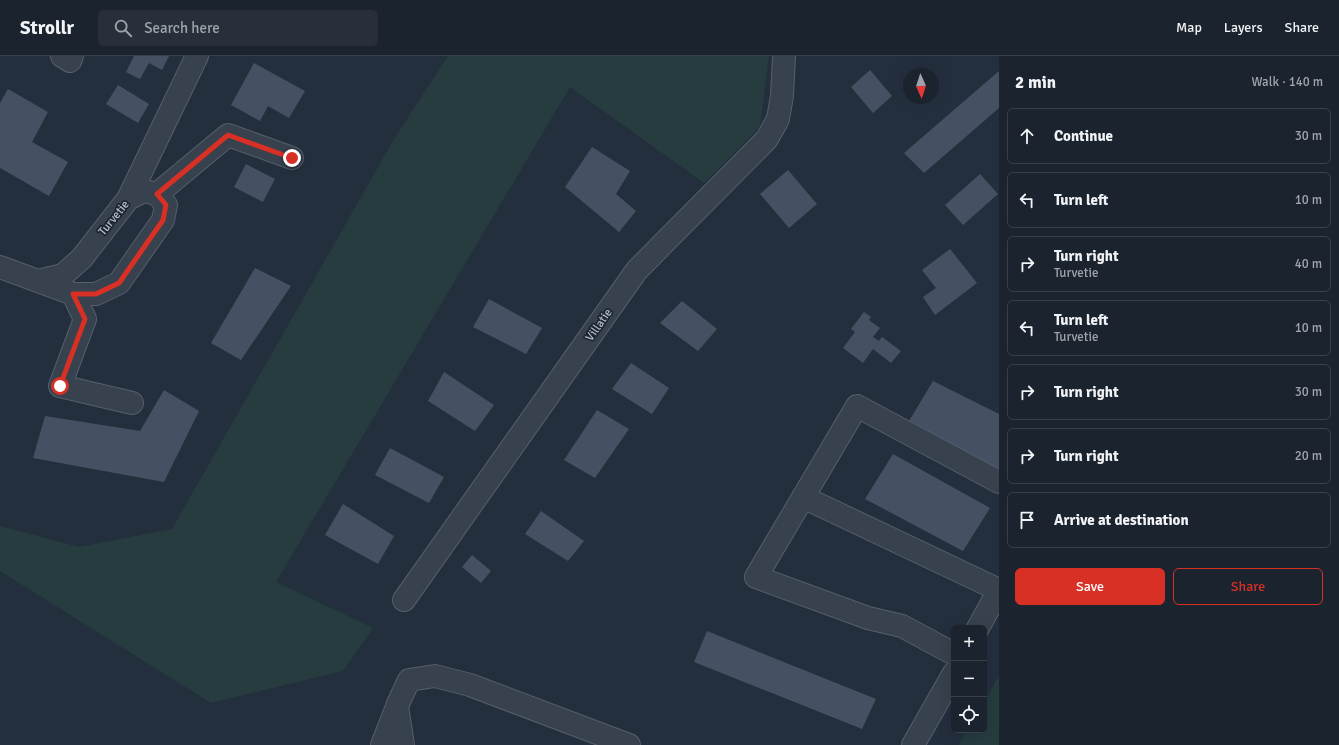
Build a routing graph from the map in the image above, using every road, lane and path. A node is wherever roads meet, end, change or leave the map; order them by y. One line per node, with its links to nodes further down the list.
1 (62, 56): 2 (street)
2 (72, 56)
3 (197, 56): 7 (street)
4 (784, 56): 15 (street, Villatie)
5 (292, 158): 6 (street)
6 (157, 194): 7 (street, Turvetie); 10 (street)
7 (128, 198): 9 (street, Turvetie)
8 (0, 267): 9 (street)
9 (38, 281): 10 (street)
10 (73, 294): 11 (street)
11 (132, 403)
12 (999, 482): 13 (street)
13 (803, 497): 14 (street); 17 (street)
14 (999, 590): 16 (street)
15 (404, 600)
16 (980, 625)
17 (951, 652)
18 (951, 678): 23 (street)
19 (397, 706): 20 (street); 21 (street); 22 (street)
20 (382, 745)
21 (403, 745)
22 (629, 745)
23 (914, 745)

